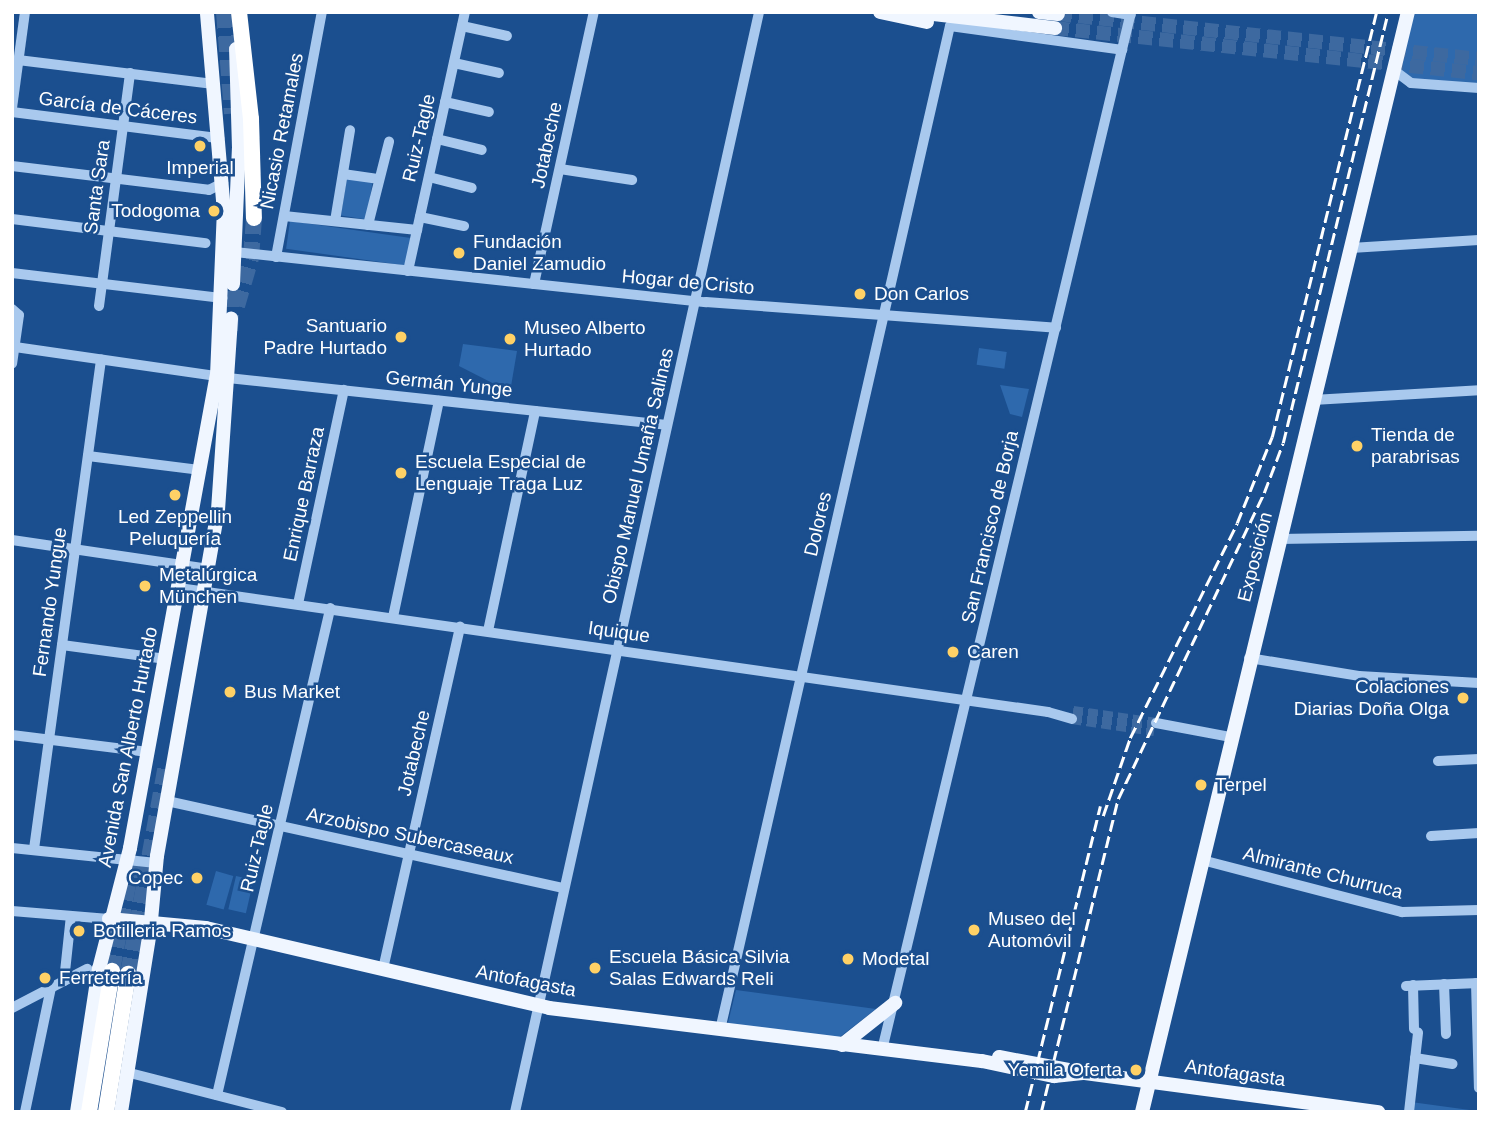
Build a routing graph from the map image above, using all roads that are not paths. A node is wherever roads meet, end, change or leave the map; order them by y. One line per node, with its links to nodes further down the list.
1 (25, 12): 18 (street)
2 (207, 12): 23 (main road, Avenida San Alberto Hurtado)
3 (236, 12): 45 (highway); 55 (main road, Avenida San Alberto Hurtado)
4 (322, 12): 43 (street, Nicasio Retamales)
5 (465, 12): 14 (street, Ruiz-Tagle)
6 (594, 12): 35 (street, Jotabeche)
7 (759, 12): 62 (street, Obispo Manuel Umaña Salinas)
8 (880, 12): 15 (main road)
9 (916, 12): 10 (main road)
10 (1039, 12)
11 (1112, 12): 13 (street)
12 (1408, 12): 20 (main road, Exposición)
13 (1131, 13): 17 (street, San Francisco de Borja)
14 (462, 26): 16 (street); 19 (street, Ruiz-Tagle)
15 (950, 26): 17 (street); 65 (street, Dolores)
16 (507, 36)
17 (1122, 50): 66 (street, San Francisco de Borja)
18 (16, 62): 21 (street); 26 (street)
19 (454, 63): 22 (street); 25 (street, Ruiz-Tagle)
20 (1395, 71): 24 (street); 54 (main road, Exposición)
21 (130, 73): 23 (street); 28 (street, Santa Sara)
22 (499, 73)
23 (214, 84): 30 (main road, Avenida San Alberto Hurtado)
24 (1479, 88)
25 (445, 102): 27 (street); 31 (street, Ruiz-Tagle)
26 (13, 105): 28 (street, García de Cáceres)
27 (489, 112)
28 (123, 126): 30 (street, García de Cáceres); 38 (street, Santa Sara)
29 (350, 130): 36 (street)
30 (219, 138): 41 (main road, Avenida San Alberto Hurtado)
31 (437, 139): 33 (street); 37 (street, Ruiz-Tagle)
32 (389, 142): 39 (street)
33 (482, 149)
34 (12, 166): 38 (street)
35 (560, 169): 40 (street); 60 (street, Jotabeche)
36 (343, 174): 39 (street); 47 (street)
37 (429, 177): 42 (street); 44 (street, Ruiz-Tagle)
38 (116, 178): 41 (street); 51 (street, Santa Sara)
39 (378, 179): 48 (street)
40 (632, 180)
41 (223, 183): 61 (main road, Avenida San Alberto Hurtado)
42 (472, 188)
43 (284, 216): 47 (street); 56 (street, Nicasio Retamales)
44 (420, 217): 49 (street); 50 (street, Ruiz-Tagle)
45 (254, 218)
46 (12, 219): 51 (street)
47 (335, 222): 48 (street)
48 (368, 225): 50 (street)
49 (464, 226)
50 (417, 230): 57 (street, Ruiz-Tagle)
51 (109, 231): 53 (street); 59 (street, Santa Sara)
52 (1479, 240): 54 (street)
53 (206, 243)
54 (1351, 248): 73 (main road, Exposición)
55 (235, 251): 56 (street, Hogar de Cristo); 70 (main road, Avenida San Alberto Hurtado)
56 (276, 257): 57 (street, Hogar de Cristo)
57 (408, 271): 60 (street, Hogar de Cristo)
58 (12, 273): 59 (street)
59 (102, 284): 61 (street); 63 (street, Santa Sara)
60 (534, 284): 62 (street, Hogar de Cristo)
61 (223, 298): 70 (main road, Avenida San Alberto Hurtado)
62 (694, 301): 65 (street, Hogar de Cristo); 76 (street, Obispo Manuel Umaña Salinas)
63 (99, 306)
64 (15, 310): 67 (street)
65 (884, 316): 66 (street, Hogar de Cristo); 96 (street, Dolores)
66 (1056, 328): 98 (street, San Francisco de Borja)
67 (15, 347): 68 (street, Germán Yunge); 69 (street)
68 (101, 359): 70 (street, Germán Yunge); 77 (street, Fernando Yungue)
69 (12, 364)
70 (222, 377): 71 (street, Germán Yunge); 78 (main road, Avenida San Alberto Hurtado); 84 (main road, Avenida San Alberto Hurtado)
71 (344, 390): 74 (street, Germán Yunge); 87 (street, Enrique Barraza)
72 (1479, 390): 73 (street)
73 (1313, 400): 80 (main road, Exposición)
74 (439, 401): 75 (street, Germán Yunge); 89 (street)
75 (535, 411): 76 (street, Germán Yunge); 91 (street)
76 (666, 425): 93 (street, Obispo Manuel Umaña Salinas)
77 (88, 456): 78 (street); 82 (street, Fernando Yungue)
78 (201, 470): 83 (main road, Avenida San Alberto Hurtado)
79 (1479, 536): 80 (street)
80 (1279, 539): 94 (main road, Exposición)
81 (12, 540): 82 (street)
82 (75, 549): 83 (street); 92 (street, Fernando Yungue)
83 (183, 565): 84 (street); 85 (main road, Avenida San Alberto Hurtado)
84 (209, 569): 86 (main road, Avenida San Alberto Hurtado)
85 (179, 588): 86 (street, Iquique); 95 (main road, Avenida San Alberto Hurtado)
86 (206, 592): 87 (street, Iquique); 107 (main road, Avenida San Alberto Hurtado)
87 (298, 604): 88 (street, Iquique)
88 (330, 608): 89 (street, Iquique); 108 (street, Ruiz-Tagle)
89 (393, 617): 90 (street, Iquique)
90 (460, 627): 91 (street, Iquique); 113 (street, Jotabeche)
91 (488, 631): 93 (street, Iquique)
92 (62, 645): 95 (street); 103 (street, Fernando Yungue)
93 (617, 649): 96 (street, Iquique); 117 (street, Obispo Manuel Umaña Salinas)
94 (1249, 658): 97 (street); 102 (main road, Exposición)
95 (166, 659): 104 (main road, Avenida San Alberto Hurtado)
96 (802, 676): 98 (street, Iquique); 133 (street, Dolores)
97 (1479, 683)
98 (967, 700): 99 (street, Iquique); 130 (street, San Francisco de Borja)
99 (1073, 715)
100 (1155, 727): 102 (street)
101 (12, 735): 103 (street)
102 (1230, 737): 115 (main road, Exposición)
103 (49, 740): 104 (street); 112 (street, Fernando Yungue)
104 (148, 752): 114 (main road, Avenida San Alberto Hurtado)
105 (1479, 759): 106 (street)
106 (1438, 761)
107 (167, 801): 108 (street, Arzobispo Subercaseaux); 116 (main road, Avenida San Alberto Hurtado)
108 (280, 825): 113 (street, Arzobispo Subercaseaux); 123 (street, Ruiz-Tagle)
109 (1479, 833): 110 (street)
110 (1431, 836)
111 (12, 848): 112 (street)
112 (34, 849): 114 (street)
113 (409, 854): 117 (street, Arzobispo Subercaseaux); 125 (street, Jotabeche)
114 (128, 858): 116 (street); 122 (main road, Avenida San Alberto Hurtado)
115 (1202, 860): 118 (street, Almirante Churruca); 140 (main road, Exposición)
116 (156, 863): 120 (main road, Avenida San Alberto Hurtado)
117 (564, 888): 131 (street, Obispo Manuel Umaña Salinas)
118 (1479, 909)
119 (12, 911): 121 (street)
120 (152, 915): 122 (main road, Antofagasta); 123 (main road, Antofagasta); 139 (main road, Avenida San Alberto Hurtado)
121 (71, 916): 122 (street); 126 (street)
122 (109, 919): 145 (main road, Avenida San Alberto Hurtado)
123 (254, 939): 125 (main road, Antofagasta); 142 (street, Ruiz-Tagle)
124 (87, 969): 126 (street)
125 (383, 969): 131 (main road, Antofagasta)
126 (64, 981): 129 (street)
127 (1477, 983): 128 (street); 141 (street)
128 (1444, 984): 134 (street); 137 (street)
129 (51, 988): 132 (street); 144 (street)
130 (895, 1003): 135 (main road); 136 (street, San Francisco de Borja)
131 (537, 1006): 133 (main road, Antofagasta); 150 (street, Obispo Manuel Umaña Salinas)
132 (12, 1008)
133 (720, 1030): 135 (main road, Antofagasta)
134 (1446, 1034)
135 (842, 1045): 136 (main road, Antofagasta)
136 (882, 1050): 140 (main road, Antofagasta)
137 (1415, 1058): 138 (street); 152 (street)
138 (1453, 1063)
139 (126, 1072): 142 (street); 148 (main road, Avenida San Alberto Hurtado)
140 (1150, 1080): 143 (main road, Antofagasta); 151 (main road, Exposición)
141 (1479, 1088)
142 (217, 1095): 149 (street)
143 (1370, 1111)
144 (25, 1112)
145 (77, 1112)
146 (89, 1112): 147 (highway)
147 (106, 1112)
148 (121, 1112)
149 (282, 1112)
150 (514, 1112)
151 (1142, 1112)
152 (1409, 1112)

